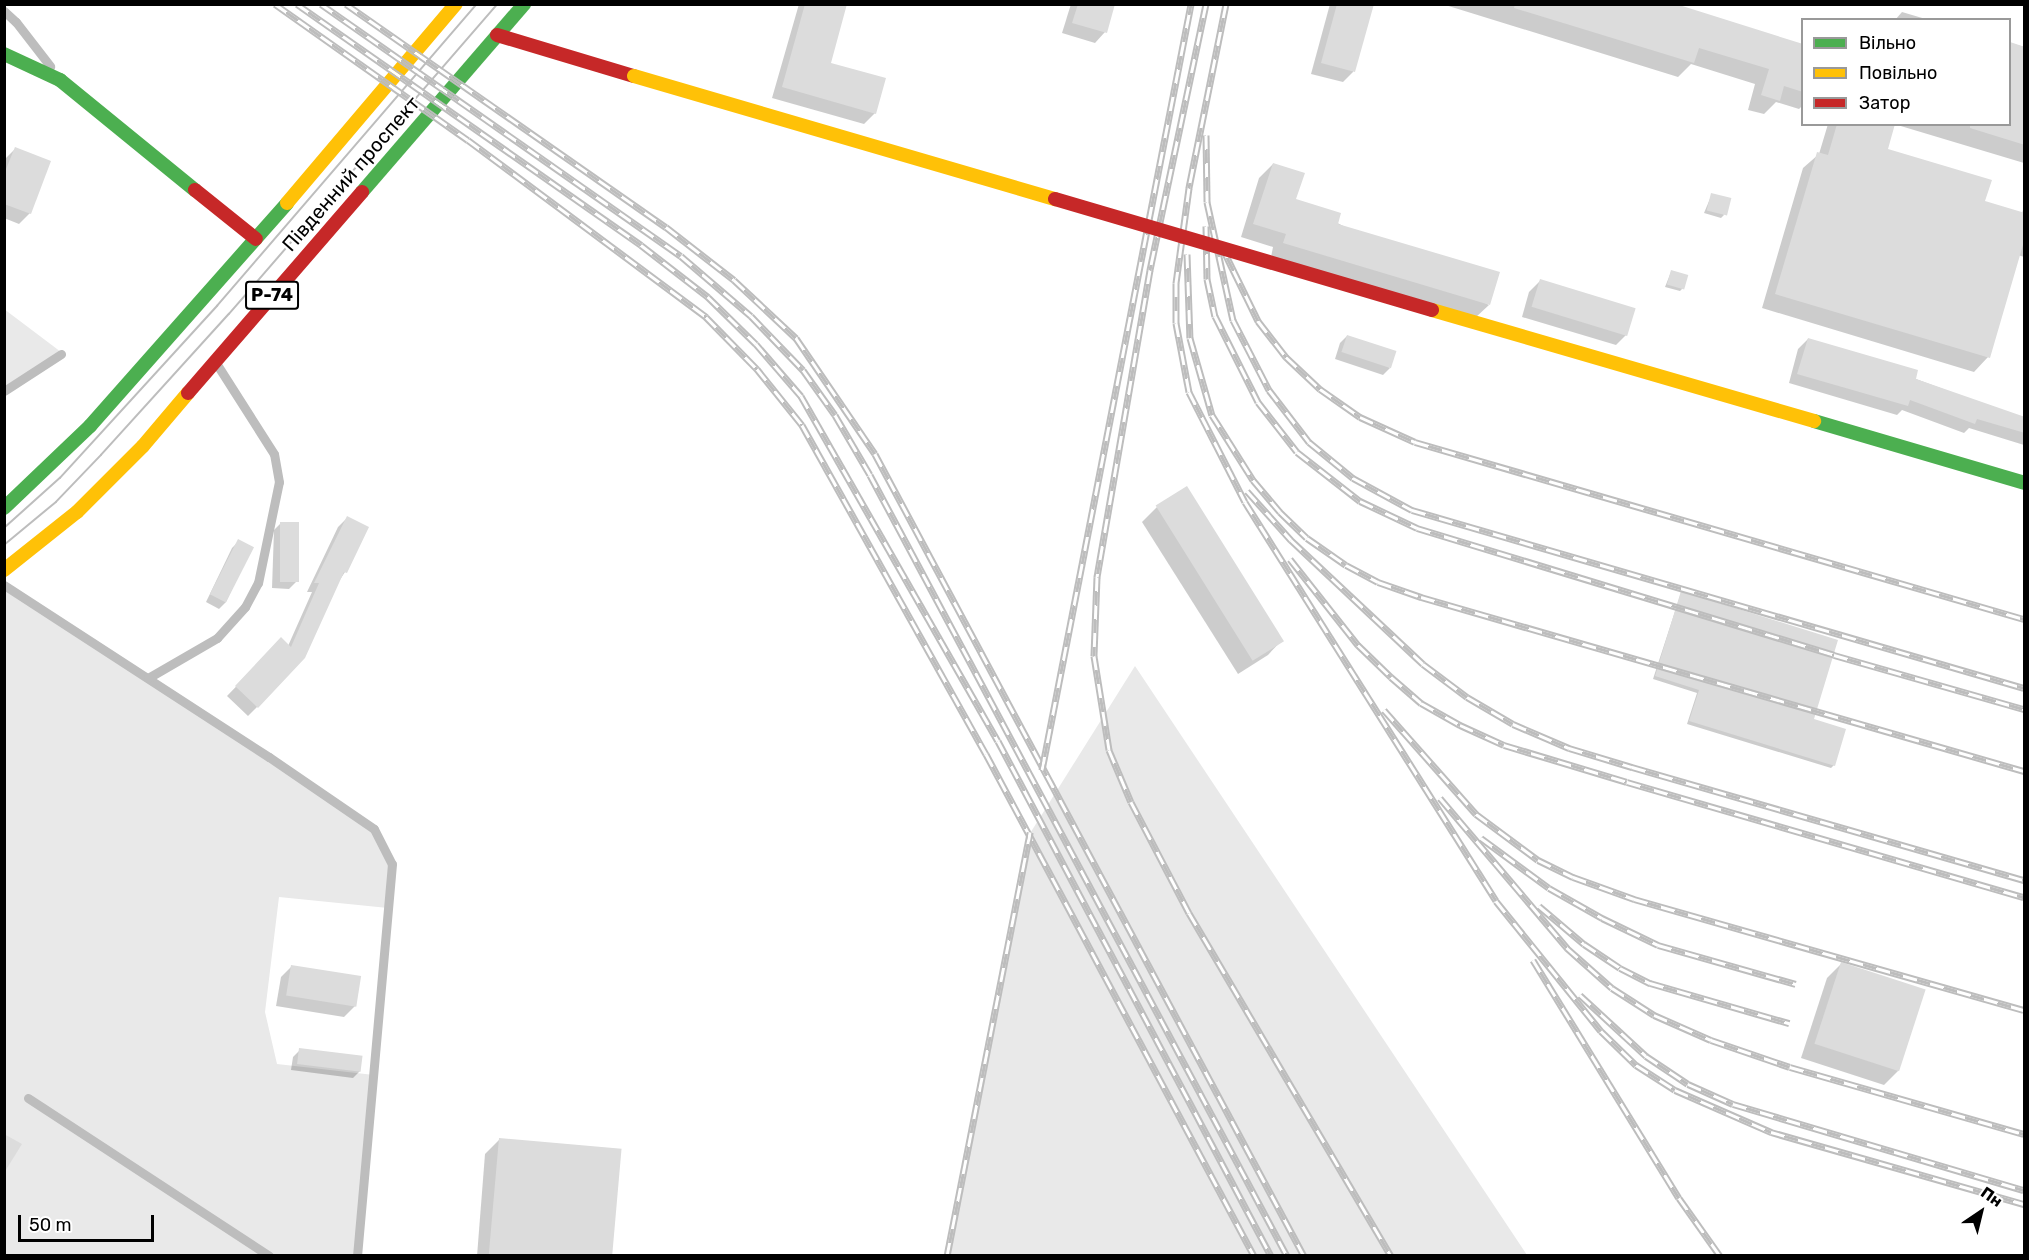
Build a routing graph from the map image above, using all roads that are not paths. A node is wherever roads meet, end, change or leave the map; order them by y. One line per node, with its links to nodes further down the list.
1 (456, 4): 7 (street, Південний проспект / Р-74)
2 (524, 4): 4 (street, Південний проспект / Р-74)
3 (4, 11): 6 (lane)
4 (497, 35): 9 (street, Південний проспект / Р-74); 11 (street, bridge)
5 (4, 54): 6 (street)
6 (60, 80): 7 (street)
7 (256, 239): 12 (street, Південний проспект / Р-74)
8 (62, 354): 10 (lane)
9 (215, 362): 13 (street, Південний проспект / Р-74); 15 (lane)
10 (4, 391)
11 (2025, 483)
12 (4, 508)
13 (4, 570)
14 (4, 585): 15 (lane)
15 (148, 678): 18 (lane)
16 (28, 1098): 17 (lane)
17 (269, 1256)
18 (357, 1256)

